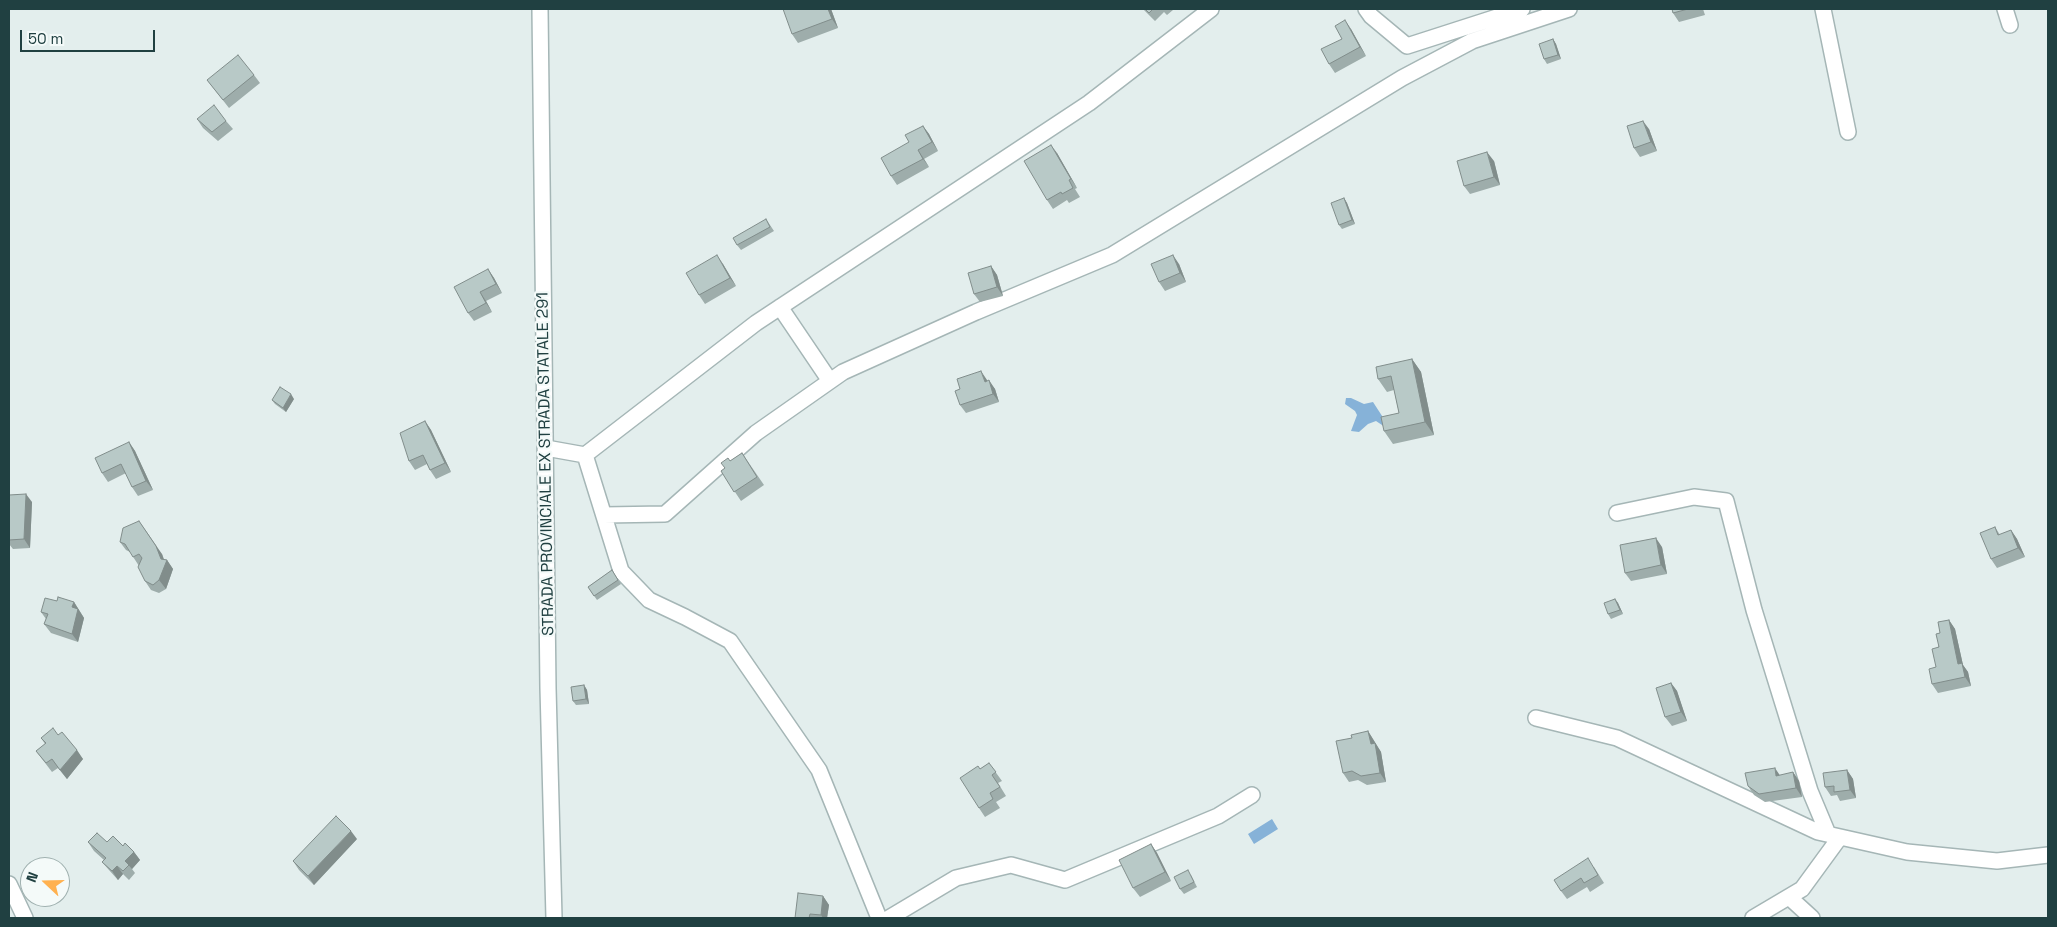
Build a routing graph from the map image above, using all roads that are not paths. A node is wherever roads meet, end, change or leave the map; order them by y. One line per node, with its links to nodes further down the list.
1 (540, 9): 12 (street, STRADA PROVINCIALE EX STRADA STATALE 291)
2 (1212, 9): 10 (street)
3 (1366, 9): 4 (street)
4 (1522, 9)
5 (1569, 9): 11 (street)
6 (1823, 9): 9 (street)
7 (2006, 9): 8 (street)
8 (2010, 25)
9 (1848, 132)
10 (780, 307): 11 (street); 13 (street)
11 (830, 381): 15 (street)
12 (546, 448): 13 (street); 23 (street, STRADA PROVINCIALE EX STRADA STATALE 291)
13 (585, 455): 15 (street)
14 (1617, 512): 18 (street)
15 (604, 515): 24 (street)
16 (1536, 718): 18 (street)
17 (1252, 795): 25 (street)
18 (1834, 836): 19 (street); 21 (street)
19 (2048, 855)
20 (9, 884): 22 (street)
21 (1789, 897): 26 (street); 27 (street)
22 (25, 918)
23 (554, 918)
24 (879, 918)
25 (889, 918)
26 (1753, 918)
27 (1812, 918)

